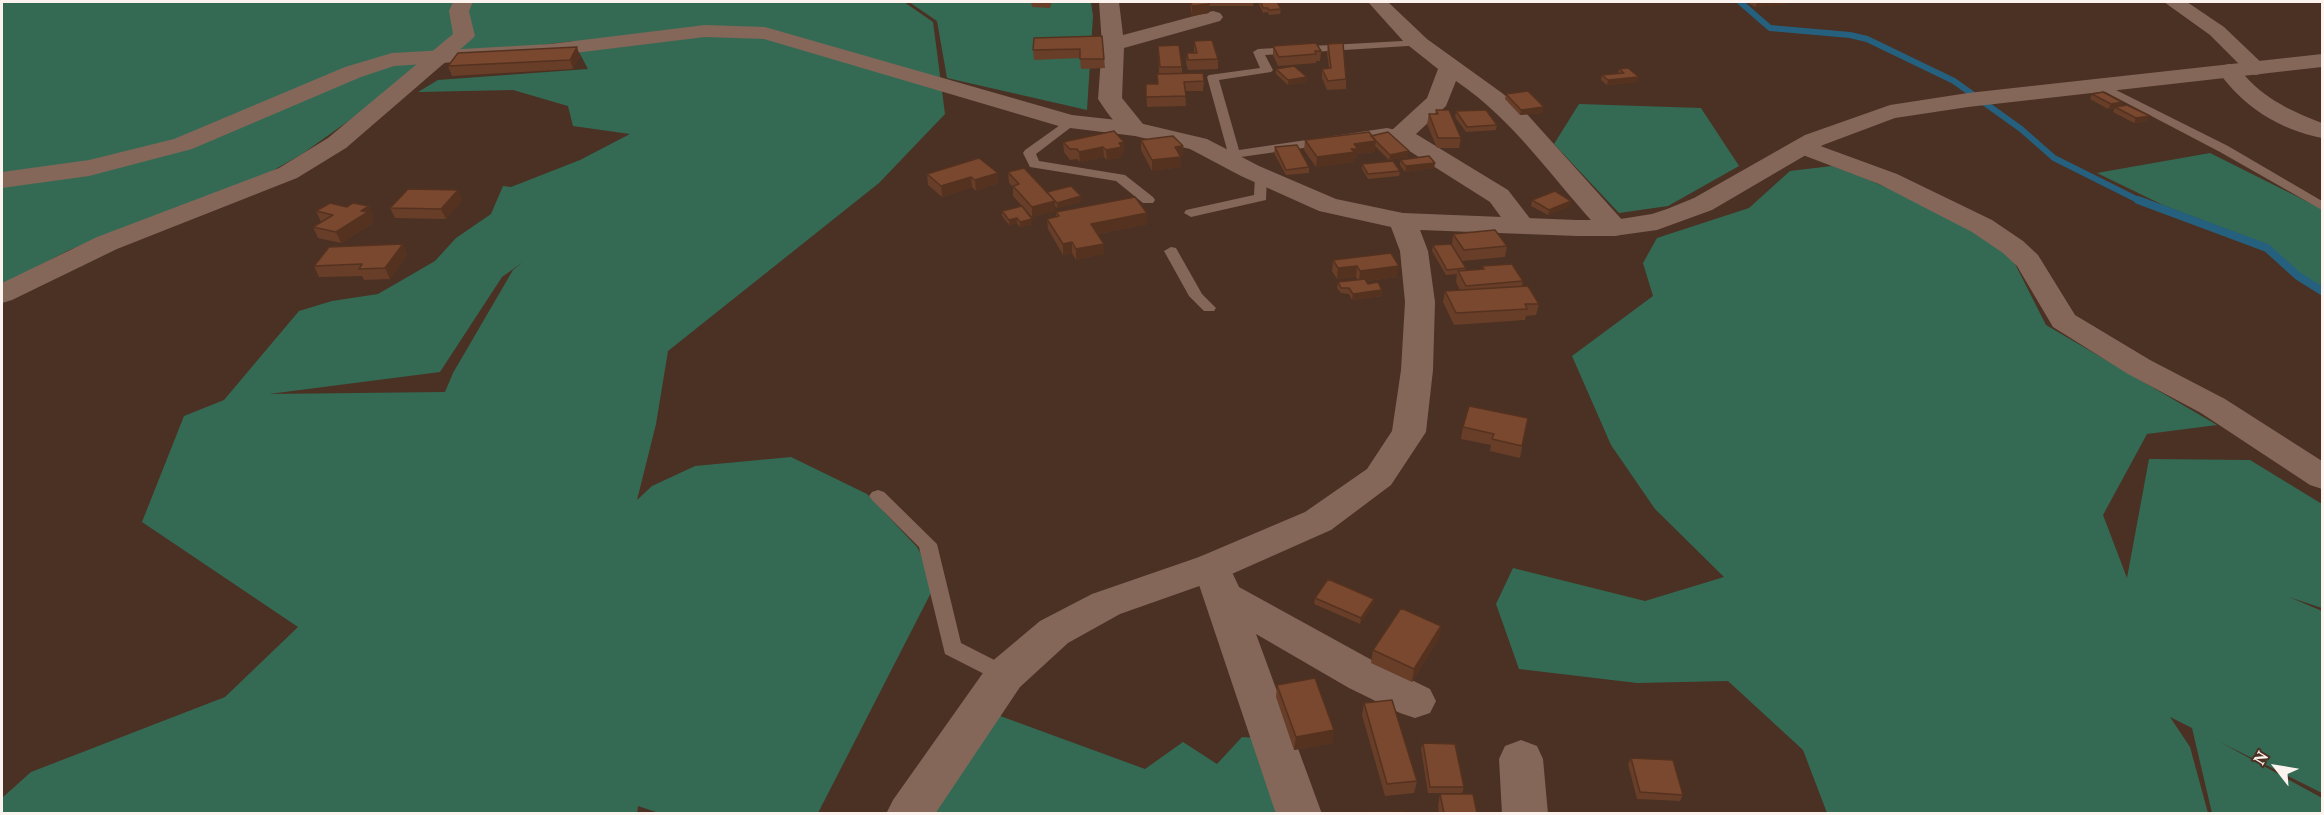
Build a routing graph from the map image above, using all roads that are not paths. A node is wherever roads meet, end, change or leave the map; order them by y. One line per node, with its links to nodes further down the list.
1 (463, 2): 9 (street)
2 (1109, 2): 3 (lane); 8 (street)
3 (1116, 2)
4 (1378, 2): 7 (street)
5 (2174, 2): 12 (street)
6 (1213, 17): 8 (street)
7 (1420, 43): 11 (street); 20 (lane)
8 (1113, 44): 16 (street)
9 (445, 55): 15 (street); 22 (street); 30 (street)
10 (2322, 61): 12 (street)
11 (1450, 67): 18 (street); 28 (street)
12 (2256, 68): 13 (street)
13 (2229, 71): 14 (street); 17 (street)
14 (2100, 85): 19 (street); 24 (lane)
15 (1070, 122): 16 (street); 23 (lane)
16 (1135, 129): 20 (street)
17 (2322, 130)
18 (1401, 135): 20 (lane); 27 (street)
19 (1804, 147): 28 (street); 32 (street)
20 (1235, 159): 21 (street)
21 (1261, 176): 25 (lane); 26 (street)
22 (2, 180)
23 (1148, 200)
24 (2322, 206)
25 (1191, 213)
26 (1403, 221): 27 (street); 34 (street)
27 (1521, 225): 28 (street)
28 (1614, 228)
29 (1171, 251): 31 (lane)
30 (2, 294)
31 (1209, 308)
32 (2322, 477)
33 (878, 496): 35 (lane)
34 (1217, 582): 35 (street); 36 (street); 39 (street)
35 (1005, 675): 38 (street)
36 (1415, 701)
37 (1521, 759): 40 (street)
38 (909, 813)
39 (1299, 813)
40 (1525, 813)

